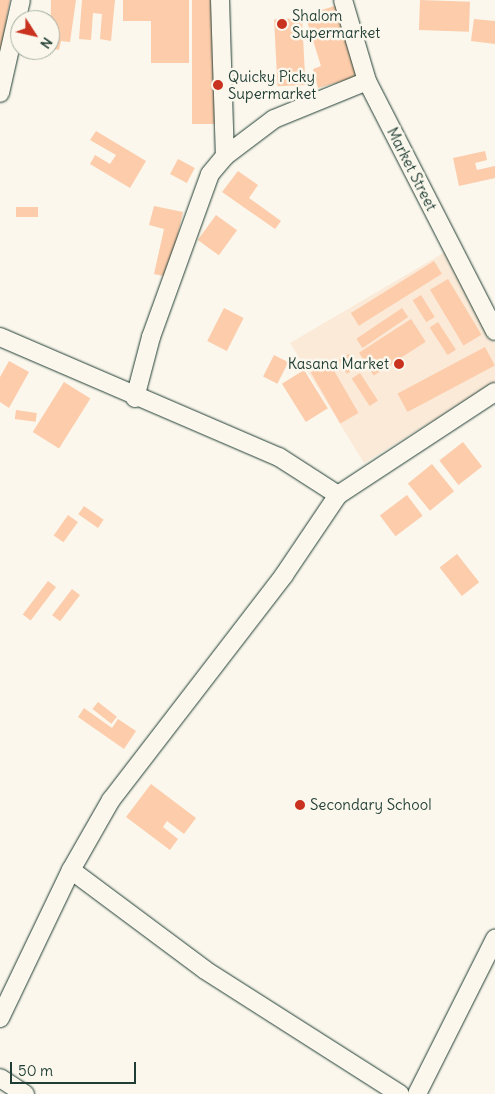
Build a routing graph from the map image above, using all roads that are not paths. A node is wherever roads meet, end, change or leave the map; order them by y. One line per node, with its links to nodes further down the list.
1 (21, 0): 5 (street)
2 (220, 0): 6 (street)
3 (343, 0): 4 (street, Market Street)
4 (367, 81): 6 (street); 7 (street, Market Street)
5 (0, 93)
6 (225, 156): 10 (street)
7 (495, 331)
8 (0, 337): 10 (street)
9 (495, 392): 11 (street)
10 (135, 398): 11 (street)
11 (338, 495): 12 (street)
12 (71, 870): 14 (street); 17 (street)
13 (495, 939): 18 (street)
14 (0, 1018)
15 (0, 1078): 16 (street)
16 (25, 1094)
17 (400, 1094)
18 (417, 1094)

